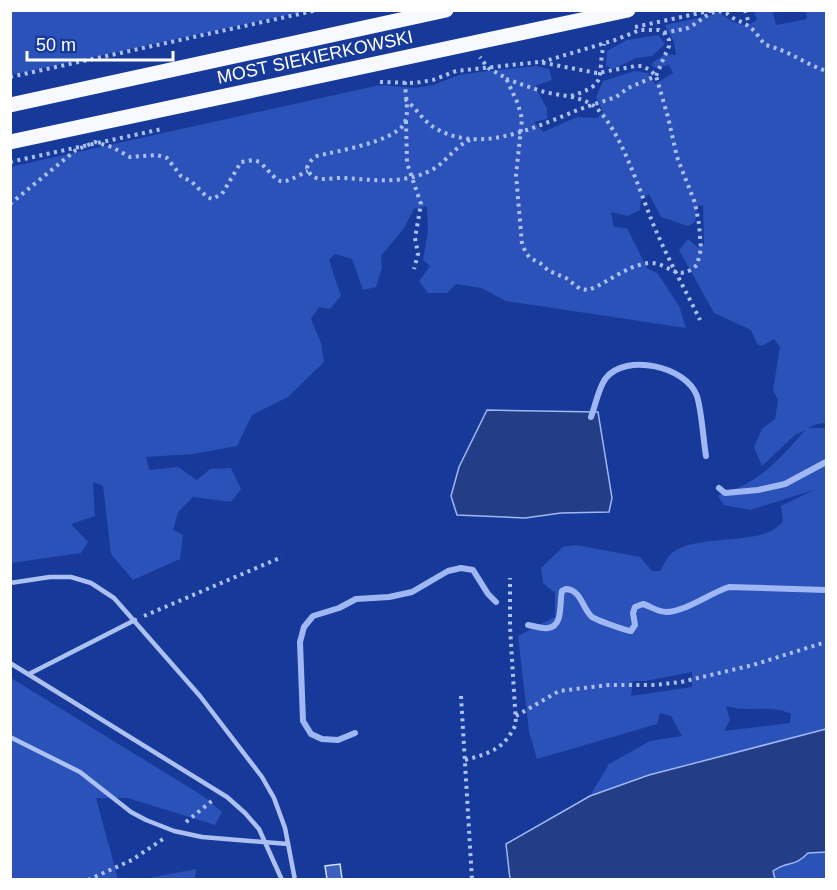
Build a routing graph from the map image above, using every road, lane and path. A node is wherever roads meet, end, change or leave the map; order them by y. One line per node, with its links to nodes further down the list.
1 (318, 10): 13 (path)
2 (446, 10): 19 (main road, MOST SIEKIERKOWSKI)
3 (628, 10): 24 (main road, MOST SIEKIERKOWSKI, bridge)
4 (745, 10): 5 (path)
5 (749, 25): 6 (path); 10 (path)
6 (664, 33): 7 (path); 12 (path)
7 (604, 43): 8 (path); 11 (path)
8 (539, 62): 9 (path); 11 (path)
9 (488, 68): 14 (path); 16 (path)
10 (826, 71)
11 (600, 73): 12 (path); 17 (path)
12 (656, 76): 20 (path); 29 (path)
13 (10, 77)
14 (506, 78): 17 (path); 22 (path)
15 (375, 82): 16 (path)
16 (405, 82): 18 (path)
17 (570, 96): 20 (path)
18 (405, 99): 21 (path); 23 (path)
19 (10, 105)
20 (593, 106): 22 (path); 29 (path)
21 (406, 118): 25 (path); 26 (path)
22 (519, 134): 23 (path); 29 (path)
23 (472, 139): 26 (path)
24 (10, 142)
25 (308, 171): 26 (path); 27 (path)
26 (411, 177): 28 (path)
27 (10, 204)
28 (414, 269)
29 (675, 272): 30 (path)
30 (700, 320)
31 (282, 557): 34 (path)
32 (510, 578): 39 (path)
33 (10, 584): 34 (lane)
34 (135, 620): 37 (lane); 45 (lane)
35 (826, 642): 39 (path)
36 (10, 663): 37 (lane)
37 (29, 674): 42 (lane)
38 (461, 696): 41 (path)
39 (516, 716): 41 (path)
40 (10, 737): 43 (lane)
41 (465, 760): 49 (path)
42 (222, 794): 43 (path); 44 (lane)
43 (174, 831): 44 (lane); 46 (path)
44 (265, 842): 45 (lane); 47 (lane)
45 (288, 844): 48 (lane)
46 (87, 879)
47 (282, 879)
48 (296, 879)
49 (472, 879)

